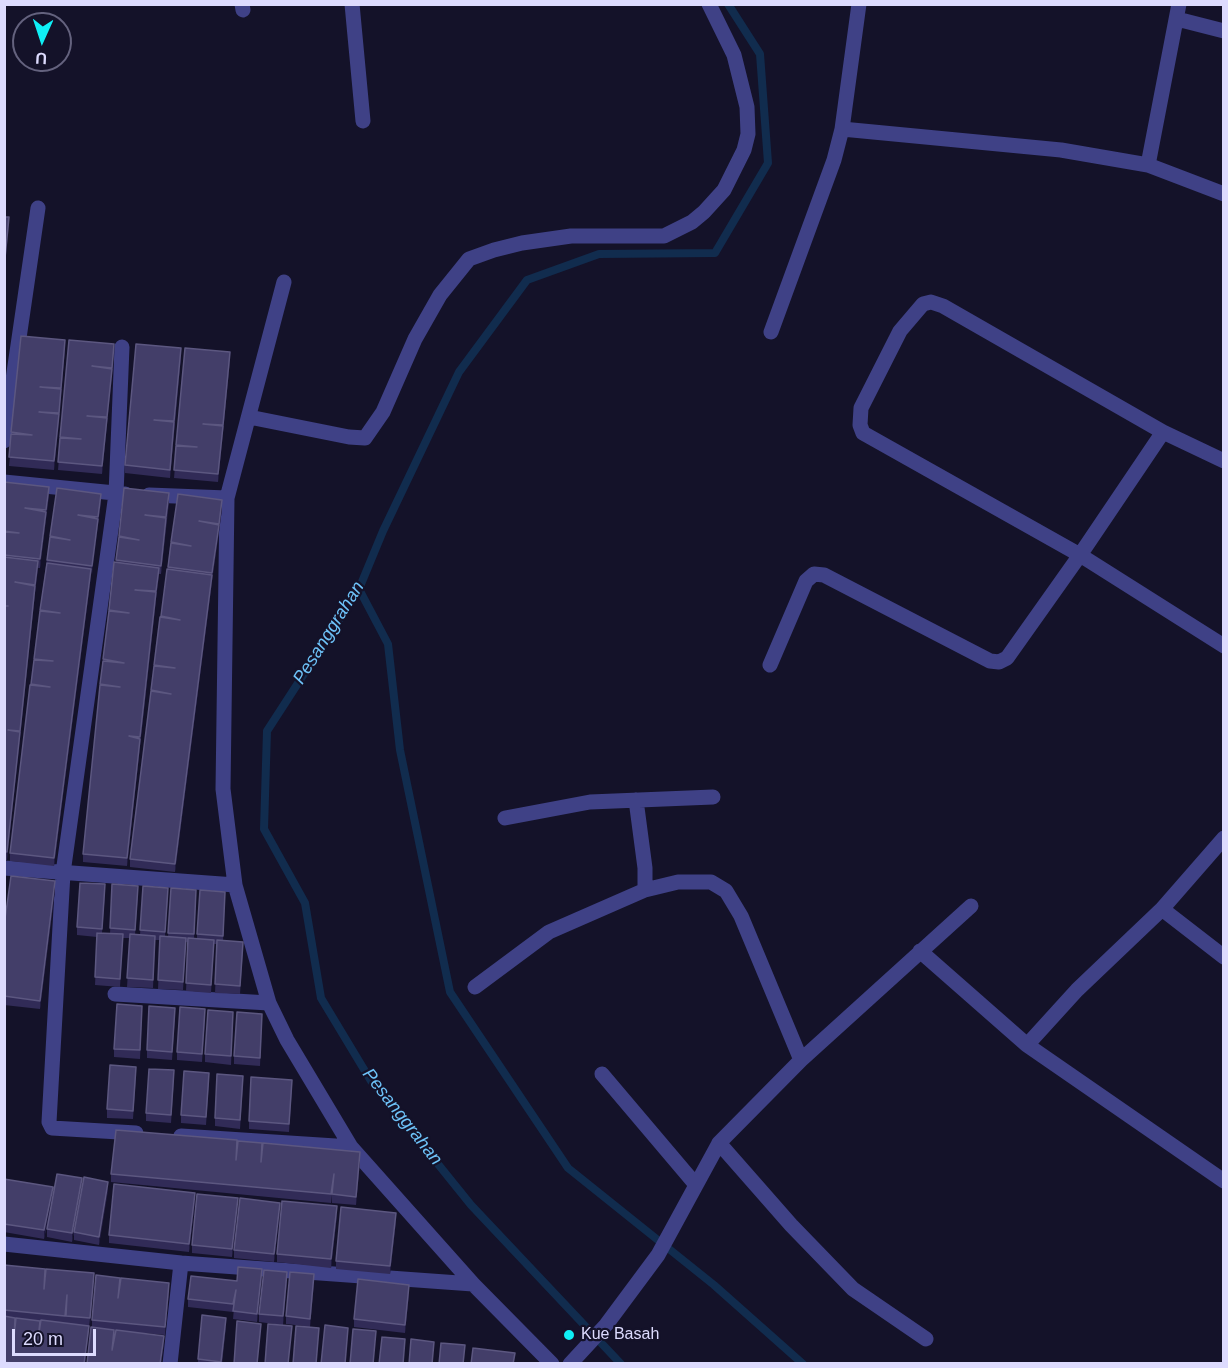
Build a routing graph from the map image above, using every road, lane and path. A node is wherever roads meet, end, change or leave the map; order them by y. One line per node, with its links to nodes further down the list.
1 (352, 4): 6 (street)
2 (709, 4): 14 (street)
3 (859, 4): 7 (street)
4 (1178, 12): 5 (street); 8 (street)
5 (1224, 31)
6 (363, 122)
7 (842, 129): 8 (street); 12 (street)
8 (1148, 165): 9 (street)
9 (1224, 194)
10 (38, 208): 16 (street)
11 (284, 282): 14 (street)
12 (771, 332)
13 (122, 347): 19 (street)
14 (249, 417): 20 (street)
15 (1163, 432): 17 (street); 21 (street); 21 (street)
16 (4, 441)
17 (1224, 461)
18 (4, 482): 19 (street)
19 (116, 494): 20 (street); 29 (street)
20 (227, 498): 30 (street)
21 (1080, 555): 22 (street); 23 (street)
22 (1224, 646)
23 (770, 665)
24 (713, 797): 25 (street)
25 (636, 800): 26 (street); 31 (street)
26 (505, 818)
27 (1224, 838): 33 (street)
28 (4, 867): 29 (street)
29 (63, 873): 30 (street); 43 (street)
30 (236, 885): 38 (street)
31 (645, 890): 36 (street); 40 (street)
32 (971, 906): 34 (street)
33 (1162, 909): 35 (street); 39 (street)
34 (920, 951): 39 (street); 40 (street)
35 (1224, 957)
36 (475, 987)
37 (115, 994): 38 (street)
38 (268, 1003): 43 (street)
39 (1027, 1045): 44 (street)
40 (801, 1060): 42 (street)
41 (602, 1074): 45 (street)
42 (719, 1143): 45 (street); 49 (street)
43 (351, 1147): 48 (street)
44 (1224, 1181)
45 (696, 1185): 52 (street)
46 (4, 1244): 47 (street)
47 (181, 1263): 48 (street); 50 (street)
48 (473, 1284): 51 (street)
49 (926, 1339)
50 (170, 1364)
51 (552, 1364)
52 (570, 1364)

